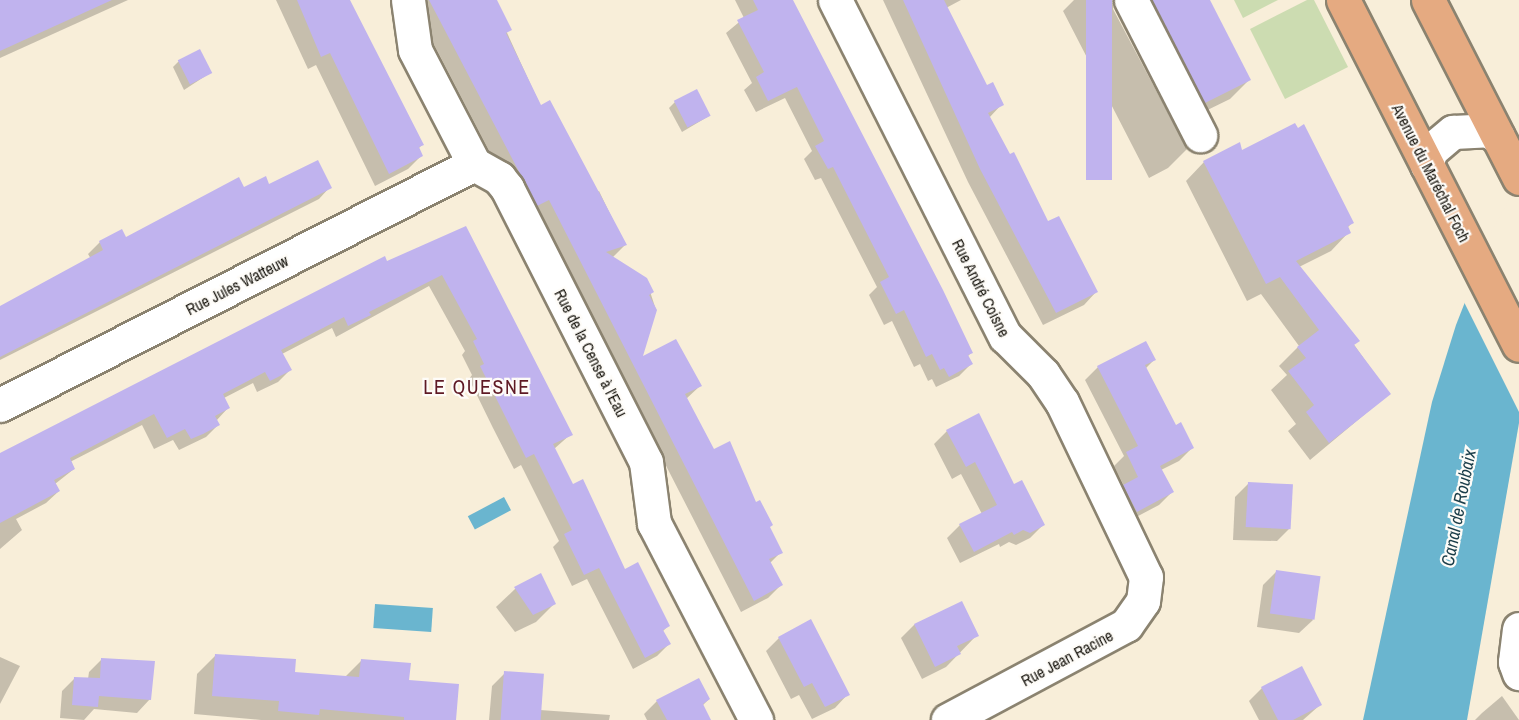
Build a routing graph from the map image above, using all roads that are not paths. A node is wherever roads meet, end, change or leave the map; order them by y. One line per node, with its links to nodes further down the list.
1 (408, 0): 8 (street)
2 (835, 0): 13 (street, Rue André Coisne)
3 (1131, 0): 6 (street)
4 (1343, 0): 9 (main road, Avenue du Maréchal Foch)
5 (1428, 0): 7 (main road)
6 (1200, 135)
7 (1501, 143): 9 (street); 10 (main road)
8 (474, 164): 12 (street, Rue Jules Watteuw); 16 (street, Rue de la Cense à l'Eau)
9 (1427, 165): 11 (main road, Avenue du Maréchal Foch)
10 (1519, 178)
11 (1519, 345)
12 (0, 405)
13 (1143, 565): 17 (street, Rue Jean Racine)
14 (1519, 629): 15 (street)
15 (1519, 673)
16 (756, 720)
17 (948, 720)

